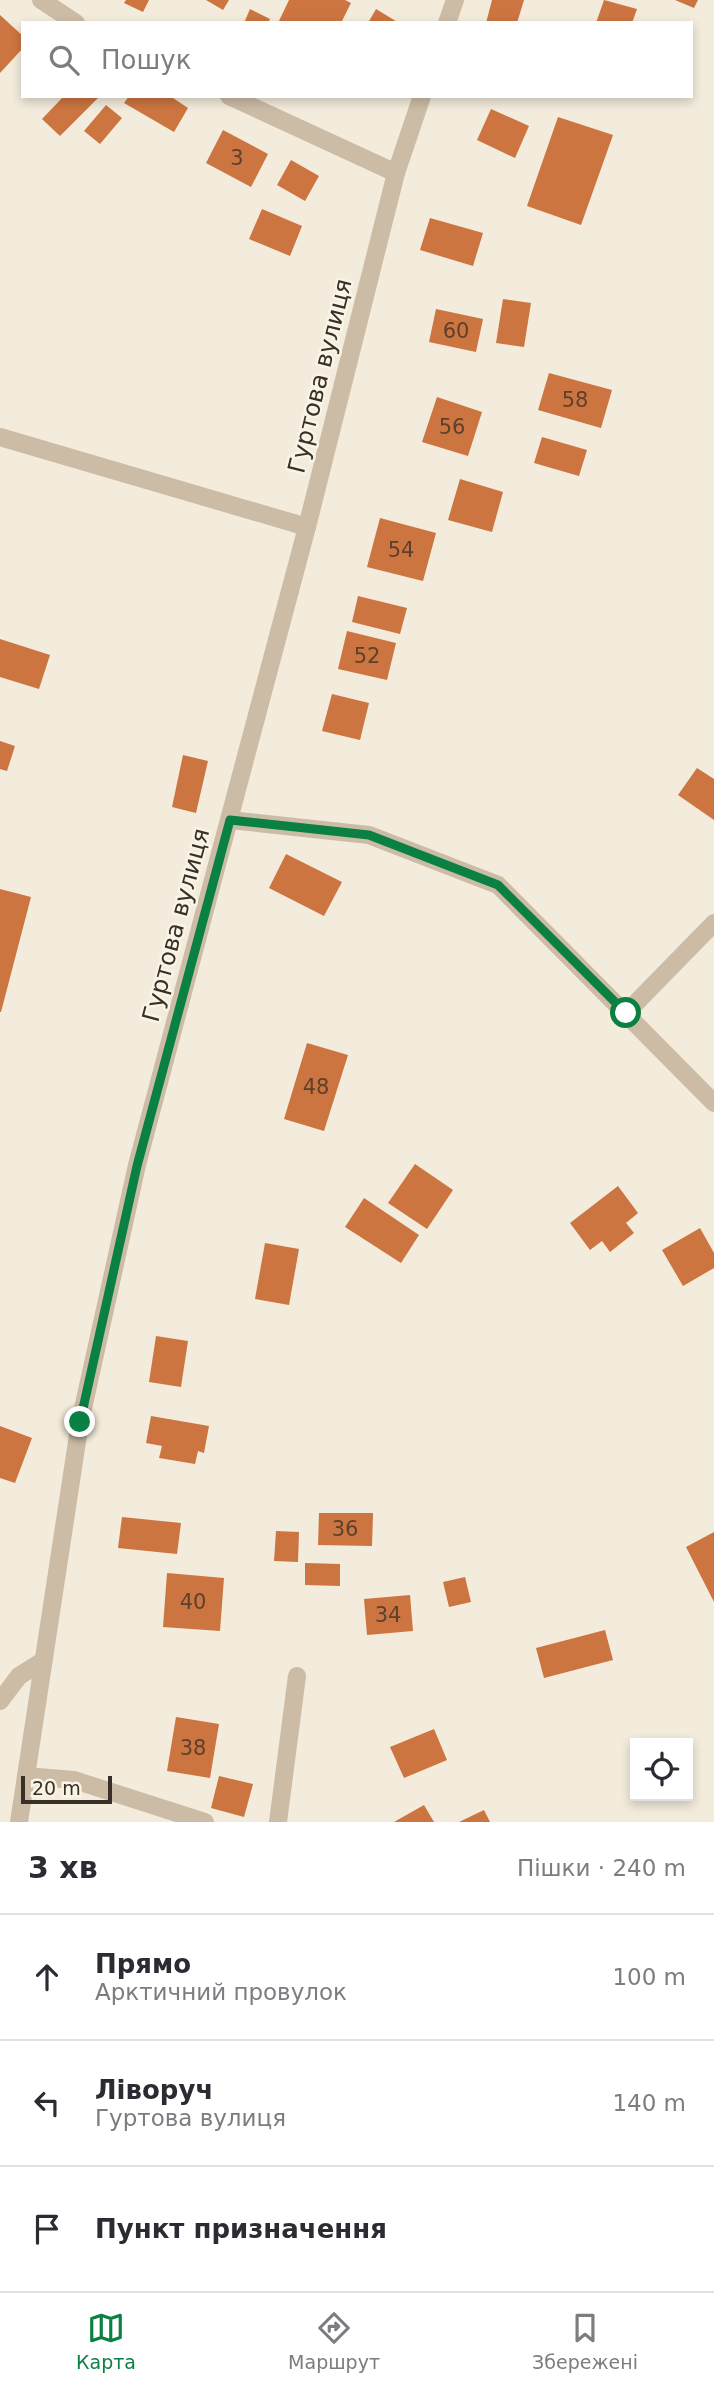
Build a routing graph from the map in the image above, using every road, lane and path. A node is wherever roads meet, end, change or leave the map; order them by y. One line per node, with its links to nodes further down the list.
1 (41, 0): 3 (street)
2 (455, 0): 4 (street)
3 (73, 21)
4 (448, 21)
5 (233, 98): 7 (street)
6 (421, 98): 7 (street, Гуртова вулиця)
7 (397, 173): 9 (street, Гуртова вулиця)
8 (0, 436): 9 (street)
9 (307, 527): 10 (street, Гуртова вулиця)
10 (230, 820): 12 (street); 14 (street, Гуртова вулиця)
11 (714, 923): 12 (street)
12 (626, 1013): 13 (street)
13 (714, 1102)
14 (43, 1661): 16 (street); 17 (street, Гуртова вулиця)
15 (297, 1676): 20 (street)
16 (0, 1701)
17 (26, 1776): 18 (street, Гуртова вулиця); 19 (street)
18 (19, 1822)
19 (205, 1822)
20 (278, 1822)

